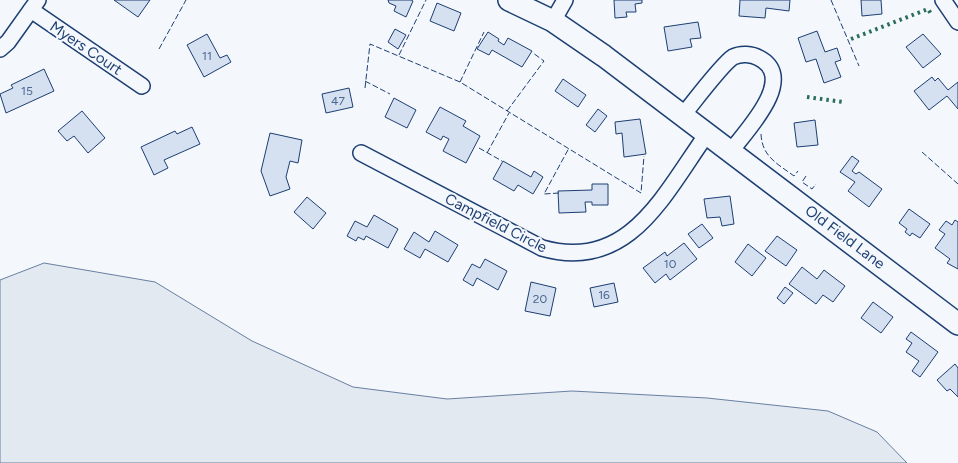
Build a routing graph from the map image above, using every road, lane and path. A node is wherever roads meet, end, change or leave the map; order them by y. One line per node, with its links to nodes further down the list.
1 (509, 0): 5 (street, Old Field Lane)
2 (565, 0): 5 (street)
3 (943, 0): 6 (street)
4 (34, 5): 7 (street); 8 (street, Myers Court)
5 (553, 21): 9 (street, Old Field Lane)
6 (958, 22)
7 (0, 49)
8 (142, 86)
9 (683, 115): 10 (street, Old Field Lane); 11 (street)
10 (707, 134): 11 (street, Old Field Lane); 12 (street, Campfield Circle)
11 (732, 151): 13 (street, Old Field Lane)
12 (361, 154)
13 (958, 324)

